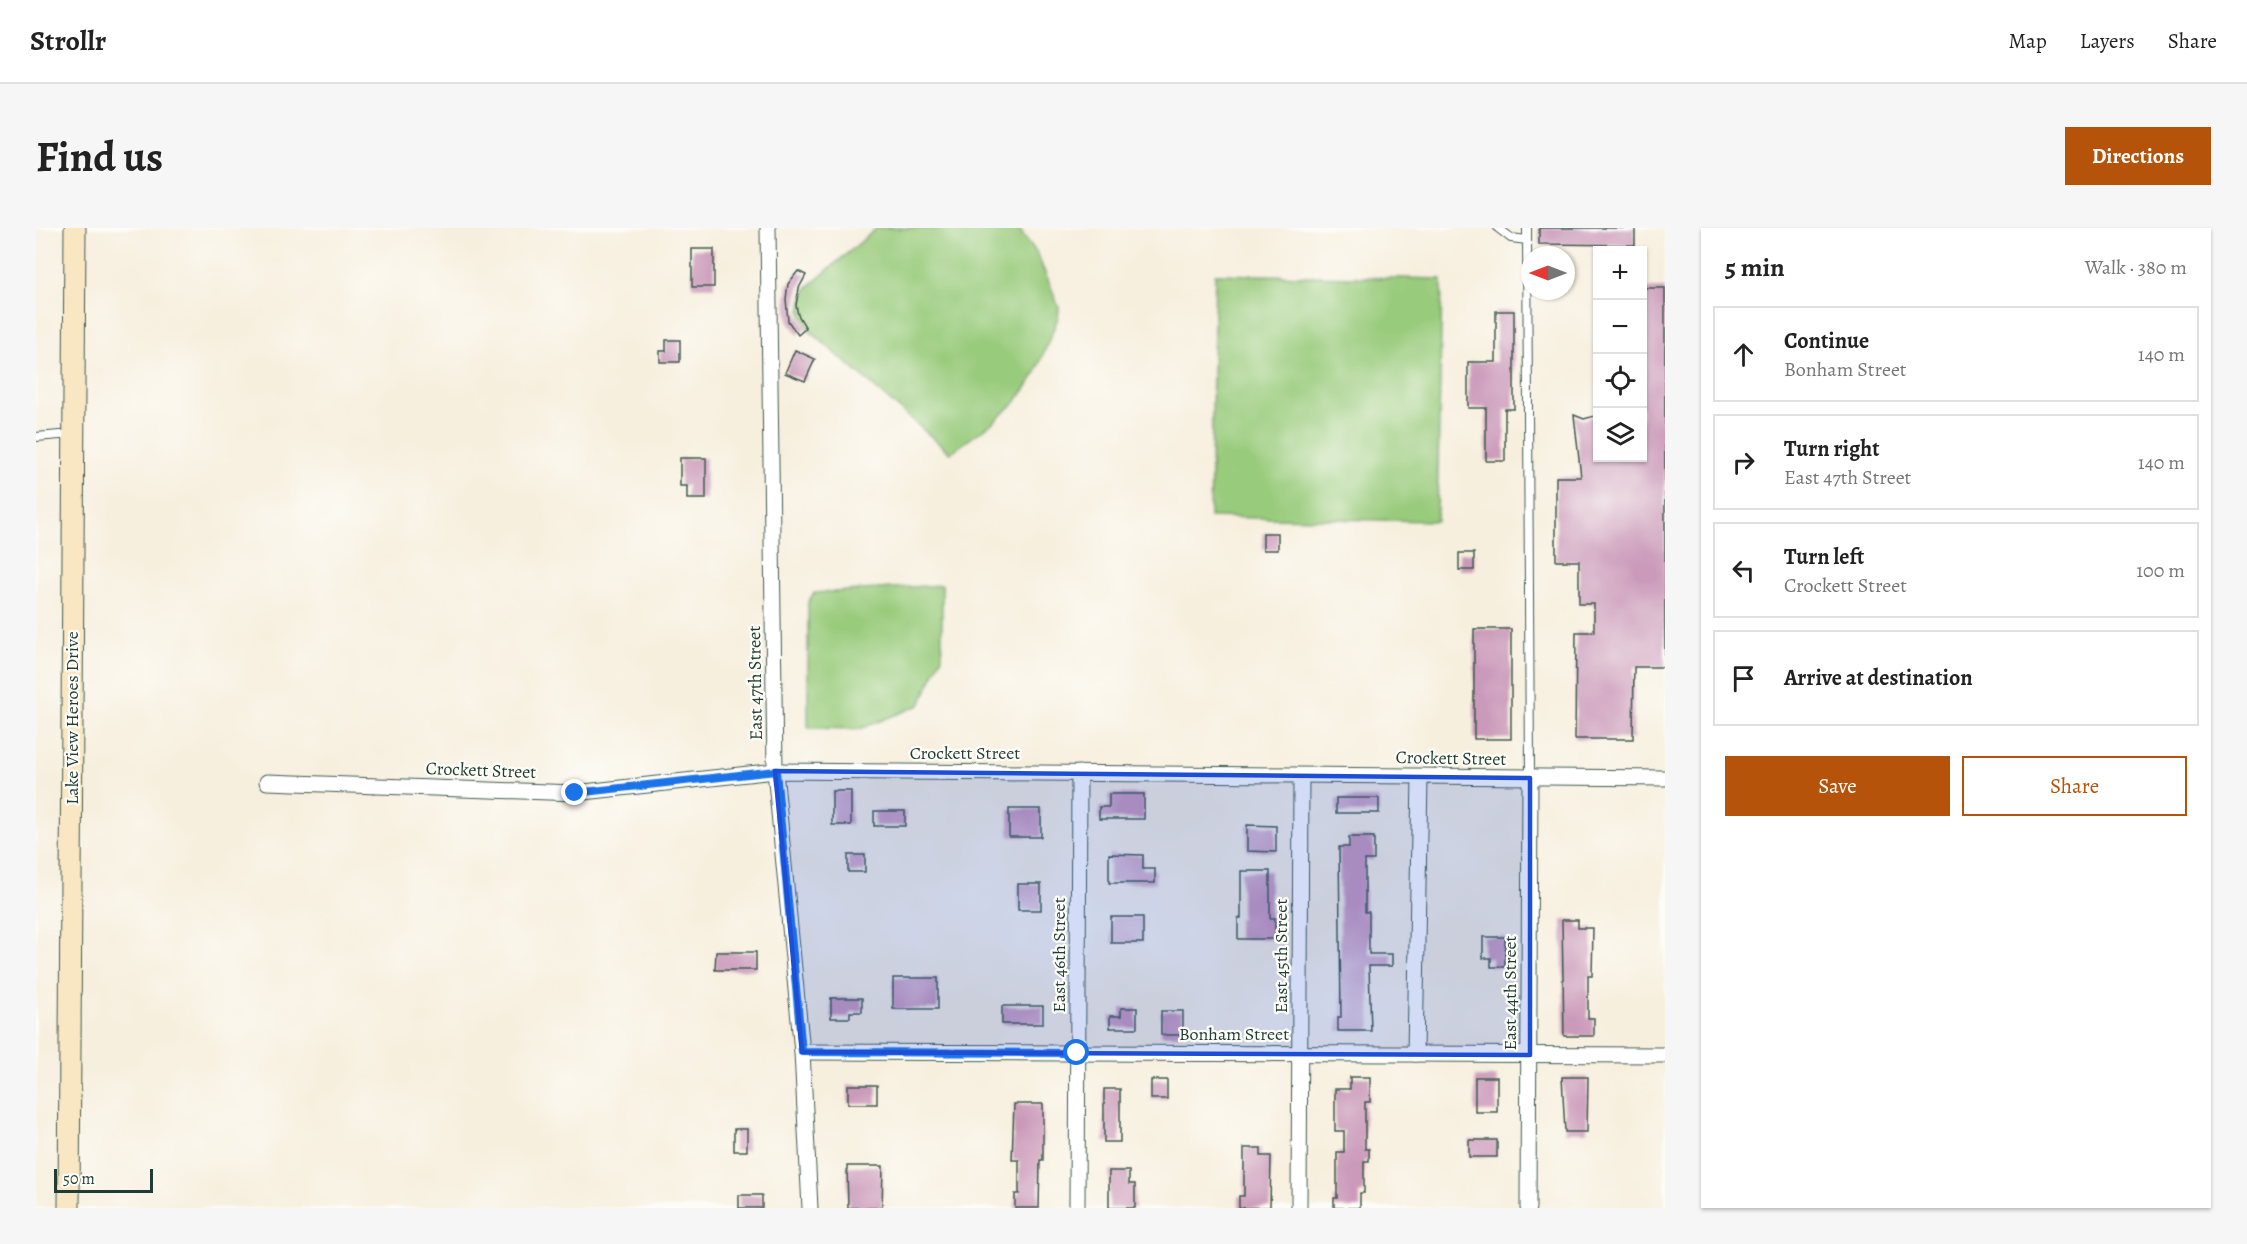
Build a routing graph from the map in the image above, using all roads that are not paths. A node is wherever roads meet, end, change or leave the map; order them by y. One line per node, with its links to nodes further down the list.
1 (75, 228): 6 (street, Lake View Heroes Drive)
2 (768, 228): 8 (street, East 47th Street)
3 (1498, 228): 5 (lane)
4 (1527, 228): 5 (lane)
5 (1527, 240): 12 (lane)
6 (73, 434): 7 (lane); 21 (street, Lake View Heroes Drive)
7 (36, 437)
8 (776, 771): 9 (street, Crockett Street); 14 (street, Crockett Street); 15 (street, East 47th Street)
9 (1079, 773): 10 (street, Crockett Street); 16 (street, East 46th Street)
10 (1301, 776): 11 (street, Crockett Street); 17 (street, East 45th Street)
11 (1420, 777): 12 (street, Crockett Street); 18 (street)
12 (1530, 778): 13 (street, Crockett Street); 19 (street, East 44th Street)
13 (1665, 778)
14 (267, 782)
15 (802, 1052): 16 (street, Bonham Street); 22 (street, East 47th Street)
16 (1077, 1053): 17 (street, Bonham Street); 23 (street, East 46th Street)
17 (1300, 1054): 18 (street, Bonham Street); 24 (street, East 45th Street)
18 (1415, 1054): 19 (street, Bonham Street)
19 (1530, 1055): 20 (street, Bonham Street); 25 (street, East 44th Street)
20 (1665, 1055)
21 (69, 1208)
22 (810, 1208)
23 (1077, 1208)
24 (1299, 1208)
25 (1528, 1208)

